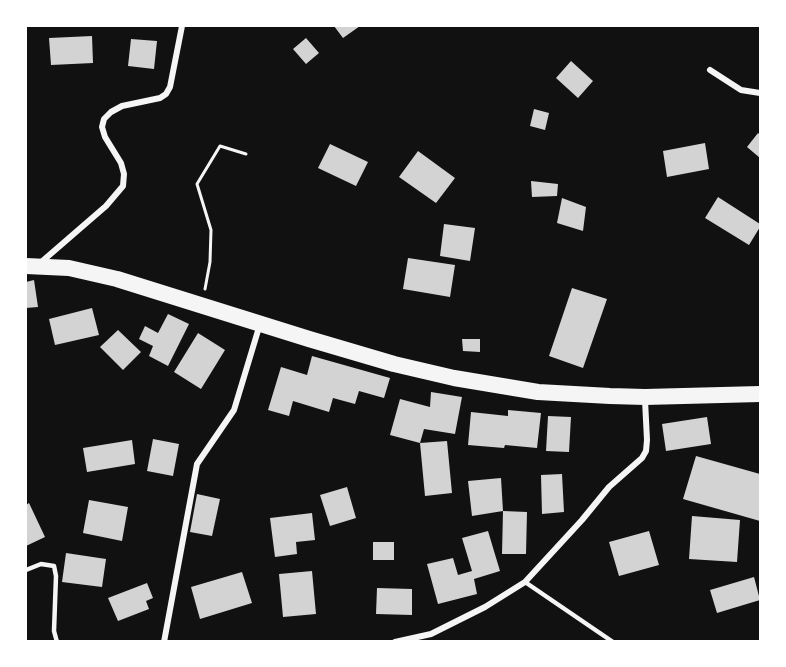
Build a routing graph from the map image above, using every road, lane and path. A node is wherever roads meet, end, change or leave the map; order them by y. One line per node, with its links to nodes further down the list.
1 (182, 26): 5 (street)
2 (710, 70): 3 (street)
3 (760, 93)
4 (246, 154): 6 (path)
5 (31, 266): 6 (highway)
6 (202, 305): 7 (highway)
7 (260, 323): 9 (highway); 13 (street)
8 (760, 393): 9 (highway)
9 (645, 397): 11 (street)
10 (26, 570): 12 (lane)
11 (525, 582): 14 (street); 15 (lane)
12 (57, 642)
13 (164, 642)
14 (395, 642)
15 (613, 642)

